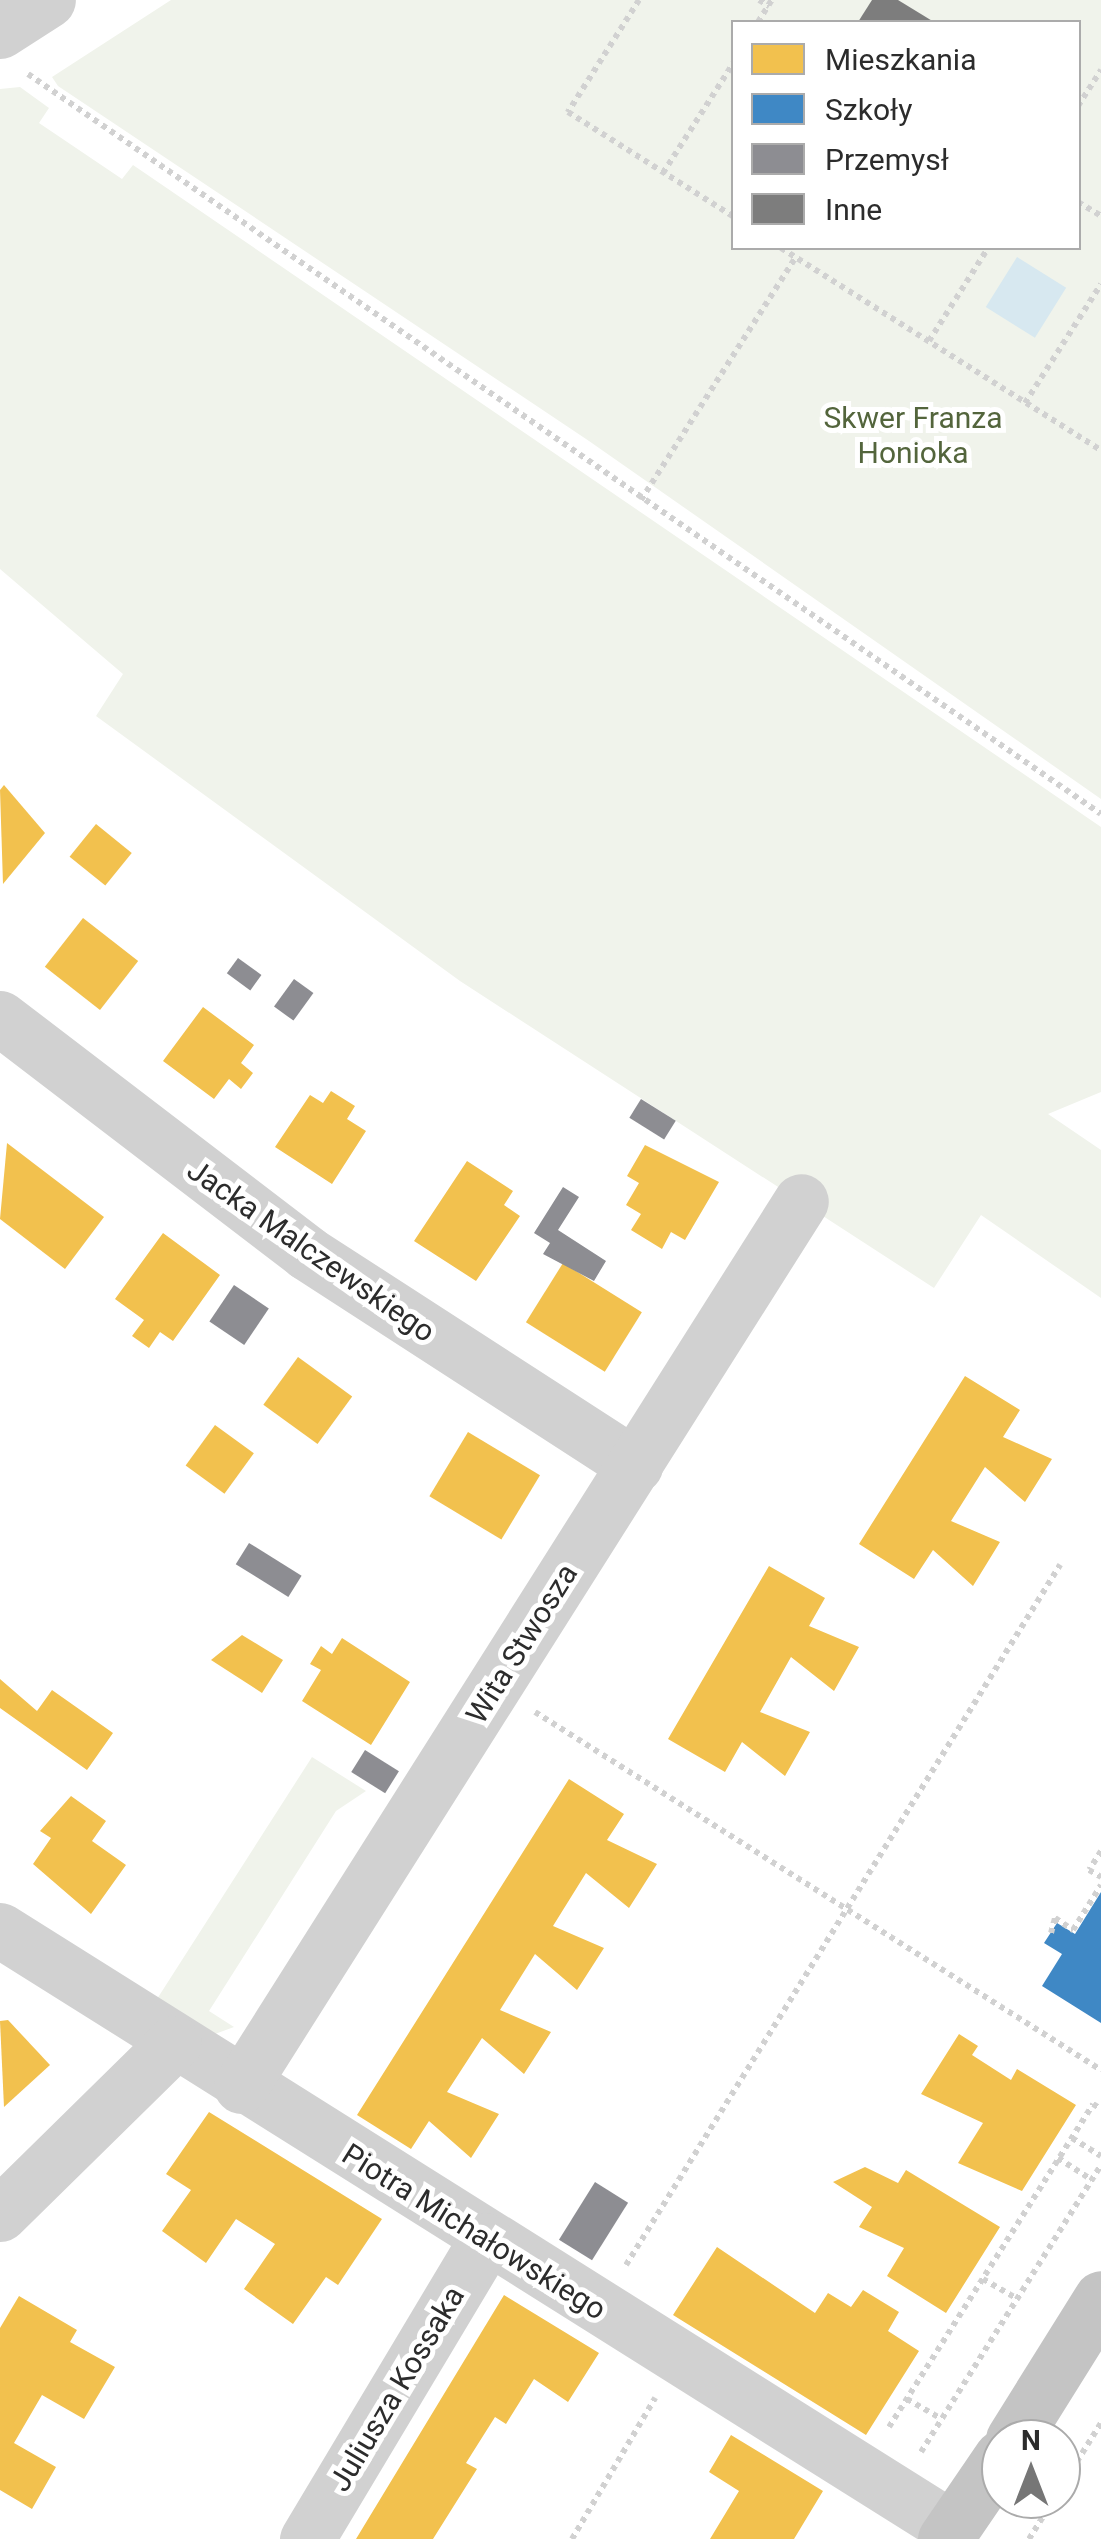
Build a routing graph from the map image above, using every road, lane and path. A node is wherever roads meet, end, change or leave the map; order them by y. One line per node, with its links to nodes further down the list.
1 (48, 0): 5 (street)
2 (639, 0): 9 (path)
3 (760, 0): 4 (path)
4 (771, 3)
5 (7, 46): 18 (path)
6 (731, 67): 9 (path)
7 (1101, 70): 8 (path)
8 (1081, 101)
9 (663, 173): 10 (path)
10 (731, 216)
11 (784, 250): 13 (path)
12 (987, 250): 15 (path)
13 (796, 257): 15 (path); 18 (path)
14 (1101, 284): 16 (path)
15 (929, 341): 16 (path)
16 (1026, 403): 17 (path)
17 (1101, 450)
18 (641, 500): 19 (path)
19 (1101, 814)
20 (0, 1018): 22 (street, Jacka Malczewskiego)
21 (800, 1202): 22 (street, Wita Stwosza)
22 (635, 1465): 32 (street, Wita Stwosza)
23 (1060, 1565): 27 (path)
24 (517, 1701): 27 (path)
25 (1101, 1851): 26 (path)
26 (1101, 1881): 29 (path)
27 (846, 1908): 31 (path); 42 (path)
28 (0, 1930): 30 (street, Piotra Michałowskiego)
29 (1050, 1933)
30 (174, 2043): 32 (street, Piotra Michałowskiego); 39 (street)
31 (1101, 2070)
32 (242, 2086): 40 (street, Piotra Michałowskiego)
33 (1101, 2109): 34 (path)
34 (1072, 2138): 35 (path); 36 (path)
35 (1101, 2156)
36 (1058, 2158): 38 (path); 41 (path)
37 (1101, 2165): 38 (path)
38 (1092, 2180): 44 (path)
39 (0, 2214)
40 (486, 2240): 54 (street, Piotra Michałowskiego); 55 (street, Juliusza Kossaka)
41 (983, 2278): 44 (path); 46 (path)
42 (618, 2279)
43 (1101, 2298): 48 (main road)
44 (1017, 2299): 47 (path)
45 (658, 2393): 56 (path)
46 (907, 2398): 47 (path); 50 (path)
47 (941, 2419): 52 (path)
48 (1025, 2419)
49 (1101, 2423): 51 (path)
50 (883, 2437)
51 (1081, 2455)
52 (917, 2458)
53 (981, 2487): 54 (main road)
54 (948, 2534)
55 (308, 2539)
56 (572, 2539)

